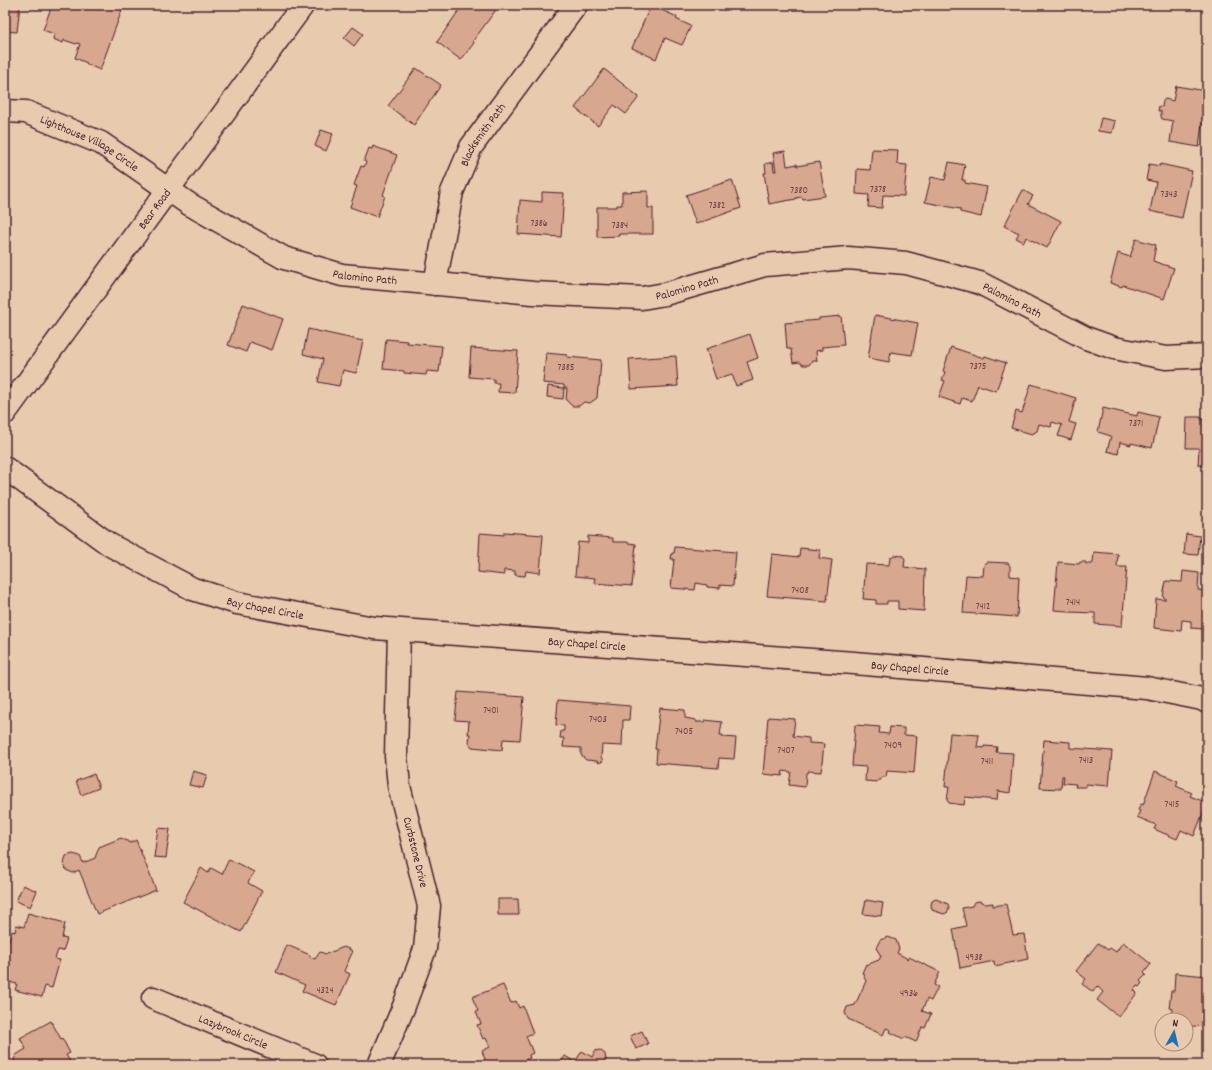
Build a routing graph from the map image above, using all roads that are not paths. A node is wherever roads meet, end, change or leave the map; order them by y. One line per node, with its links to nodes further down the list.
1 (303, 5): 4 (street, Bear Road)
2 (576, 5): 5 (street, Blacksmith Path)
3 (5, 111): 4 (street, Lighthouse Village Circle)
4 (167, 189): 5 (street, Palomino Path); 7 (street, Bear Road)
5 (435, 284): 6 (street, Palomino Path)
6 (1207, 356)
7 (5, 413)
8 (5, 468): 9 (street, Bay Chapel Circle)
9 (399, 631): 10 (street, Bay Chapel Circle); 13 (street, Curbstone Drive)
10 (1207, 702)
11 (153, 998): 12 (street, Lazybrook Circle)
12 (315, 1065)
13 (378, 1065)

